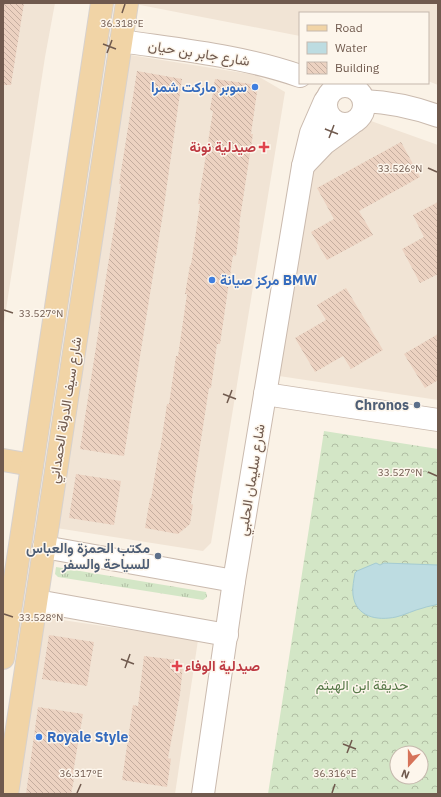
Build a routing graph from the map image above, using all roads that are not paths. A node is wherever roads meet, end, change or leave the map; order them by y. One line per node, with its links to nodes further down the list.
1 (102, 3): 3 (main road, شارع سيف الدولة الحمداني)
2 (127, 3): 4 (main road, شارع سيف الدولة الحمداني)
3 (97, 37): 4 (main road, شارع جابر بن حيان); 14 (main road, شارع سيف الدولة الحمداني)
4 (122, 41): 5 (street, شارع جابر بن حيان); 15 (main road, شارع سيف الدولة الحمداني)
5 (299, 76)
6 (325, 91): 7 (street); 9 (street); 10 (street, شارع سليمان الحلبي)
7 (364, 101): 8 (street); 9 (street)
8 (438, 116)
9 (351, 124): 10 (street)
10 (303, 166): 11 (street, شارع سليمان الحلبي)
11 (264, 394): 12 (street); 16 (street, شارع سليمان الحلبي)
12 (438, 420)
13 (3, 460): 14 (main road)
14 (32, 465): 19 (main road, شارع سيف الدولة الحمداني)
15 (44, 547): 16 (street); 17 (main road, شارع سيف الدولة الحمداني)
16 (234, 581): 18 (street, شارع سليمان الحلبي)
17 (37, 601): 18 (street); 20 (main road, شارع سيف الدولة الحمداني)
18 (227, 635): 21 (street, شارع سليمان الحلبي)
19 (3, 658)
20 (7, 794)
21 (202, 794)

